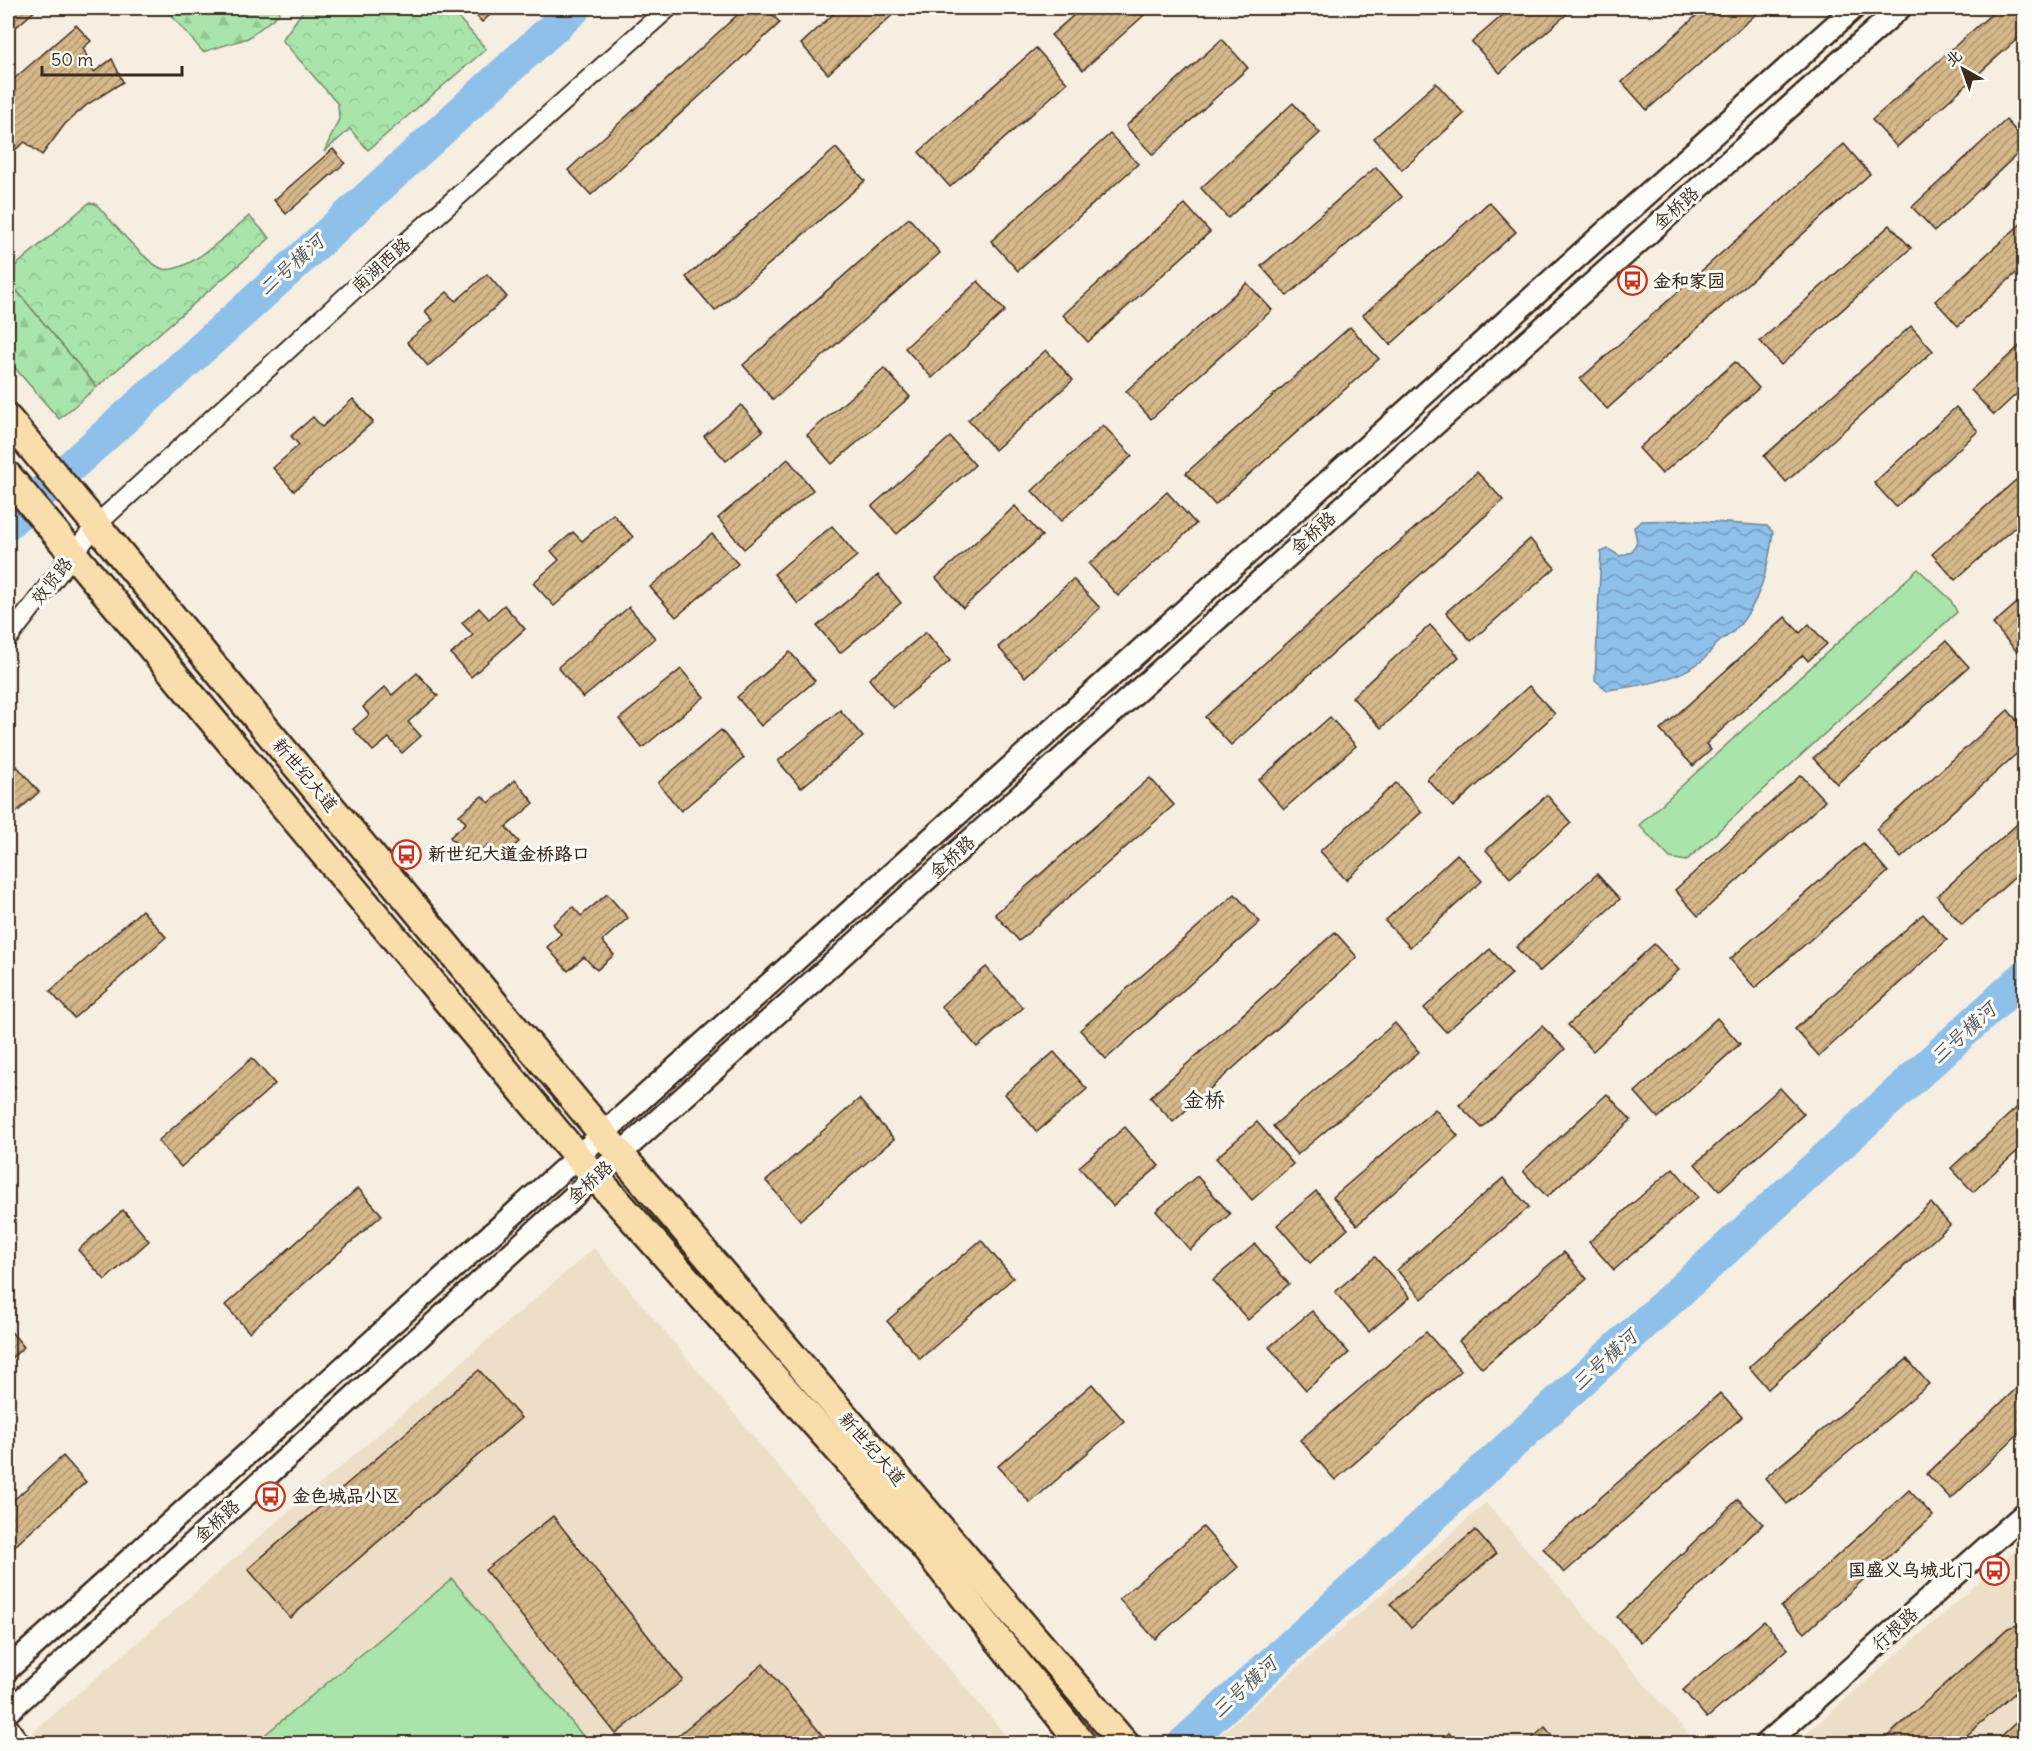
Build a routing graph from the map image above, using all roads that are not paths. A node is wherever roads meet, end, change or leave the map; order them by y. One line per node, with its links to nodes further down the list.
1 (668, 8): 6 (street, 南湖西路)
2 (1854, 8): 9 (street, 金桥路)
3 (1900, 8): 10 (street, 金桥路)
4 (8, 418): 6 (main road, 新世纪大道)
5 (8, 477): 7 (main road, 新世纪大道)
6 (96, 525): 7 (street, 效贤路); 9 (main road, 新世纪大道)
7 (72, 555): 8 (street, 效贤路); 11 (main road, 新世纪大道)
8 (8, 638)
9 (602, 1133): 10 (main road, 新世纪大道); 11 (street, 金桥路)
10 (620, 1154): 12 (street, 金桥路); 19 (main road, 新世纪大道)
11 (577, 1155): 12 (main road, 新世纪大道); 14 (street, 金桥路)
12 (596, 1177): 15 (street, 金桥路); 18 (main road, 新世纪大道)
13 (2025, 1514): 20 (street, 行根路)
14 (8, 1669)
15 (8, 1712)
16 (8, 1729): 17 (street)
17 (19, 1743)
18 (1082, 1743)
19 (1125, 1743)
20 (1766, 1743)

